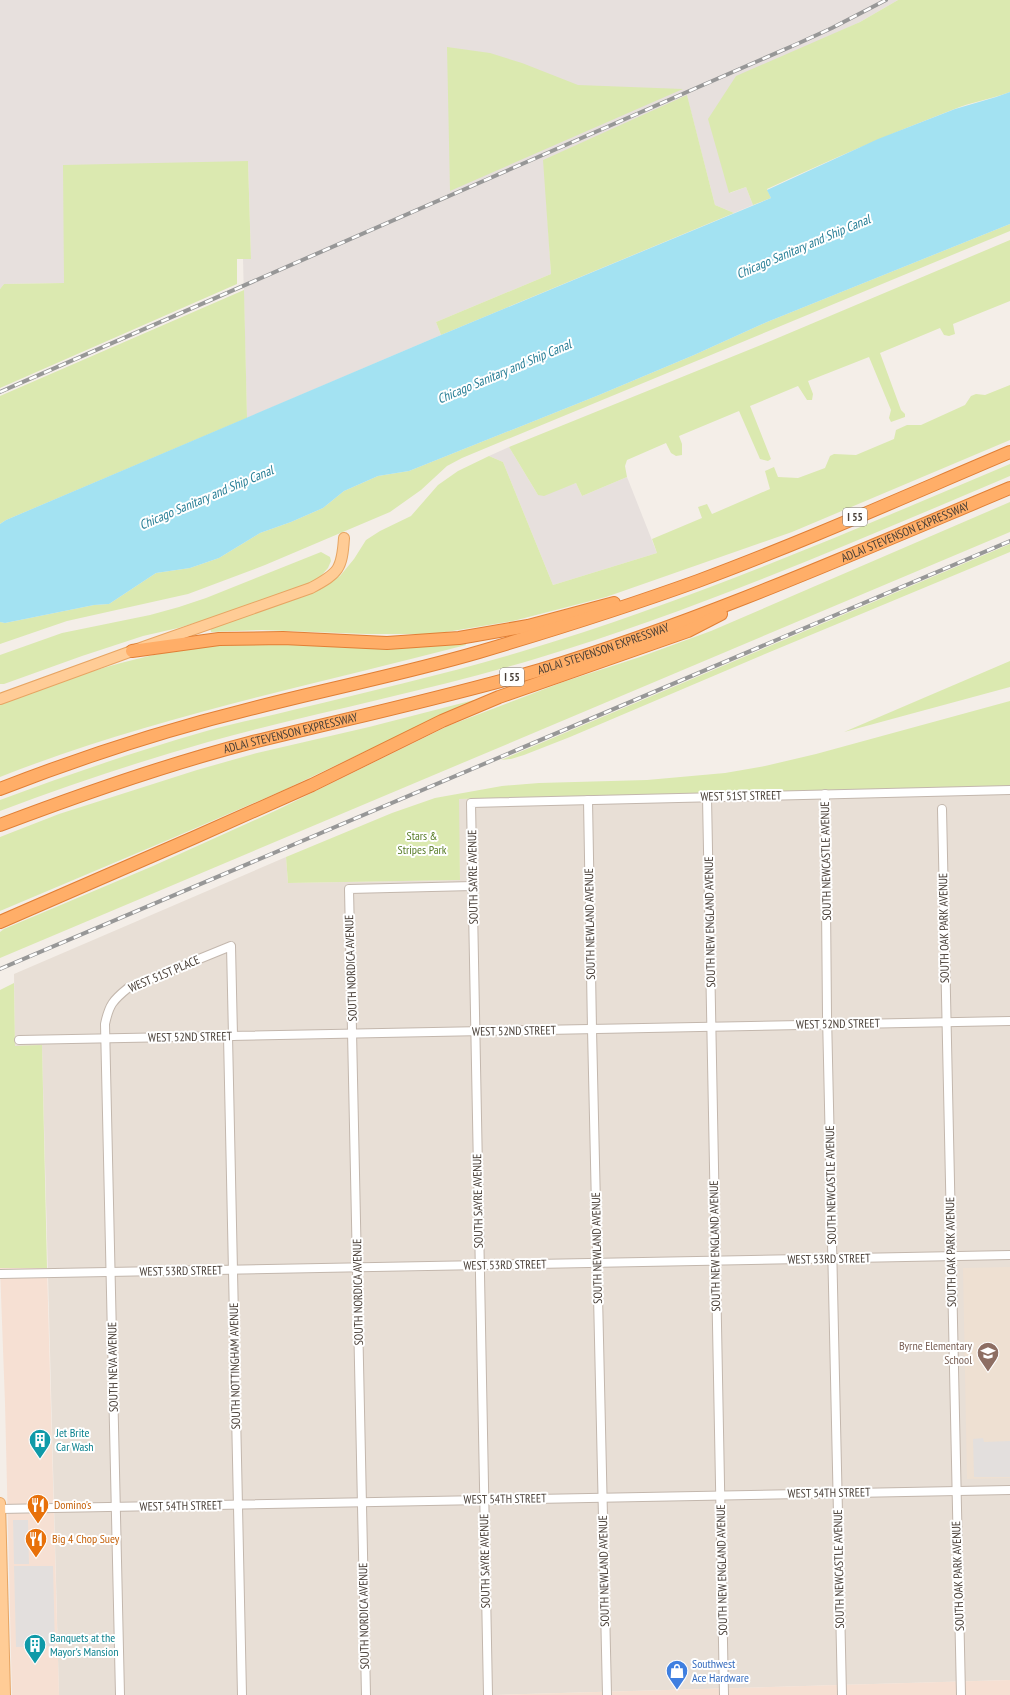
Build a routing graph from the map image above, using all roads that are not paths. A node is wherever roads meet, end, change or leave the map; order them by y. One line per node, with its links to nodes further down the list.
1 (1010, 452): 4 (highway, I 55)
2 (1010, 488): 5 (highway, ADLAI STEVENSON EXPRESSWAY / I 55)
3 (344, 538): 6 (main road)
4 (700, 580): 6 (highway); 8 (highway, I 55)
5 (765, 591): 15 (highway, ADLAI STEVENSON EXPRESSWAY / I 55); 17 (highway)
6 (132, 651): 7 (main road)
7 (2, 697)
8 (0, 788)
9 (1010, 790): 10 (street, WEST 51ST STREET)
10 (825, 794): 11 (street, WEST 51ST STREET); 21 (street, SOUTH NEWCASTLE AVENUE)
11 (707, 797): 12 (street, WEST 51ST STREET); 22 (street, SOUTH NEW ENGLAND AVENUE)
12 (588, 800): 13 (street, WEST 51ST STREET); 23 (street, SOUTH NEWLAND AVENUE)
13 (471, 803): 16 (street, SOUTH SAYRE AVENUE)
14 (942, 809): 20 (street, SOUTH OAK PARK AVENUE)
15 (0, 825)
16 (473, 886): 24 (street, SOUTH SAYRE AVENUE); 25 (street, SOUTH NORDICA AVENUE)
17 (0, 922)
18 (231, 946): 26 (street, SOUTH NOTTINGHAM AVENUE); 27 (street, WEST 51ST PLACE)
19 (1010, 1021): 20 (street, WEST 52ND STREET)
20 (946, 1022): 21 (street, WEST 52ND STREET); 30 (street, SOUTH OAK PARK AVENUE)
21 (828, 1024): 22 (street, WEST 52ND STREET); 31 (street, SOUTH NEWCASTLE AVENUE)
22 (712, 1027): 23 (street, WEST 52ND STREET); 32 (street, SOUTH NEW ENGLAND AVENUE)
23 (592, 1029): 24 (street, WEST 52ND STREET); 33 (street, SOUTH NEWLAND AVENUE)
24 (476, 1031): 25 (street, WEST 52ND STREET); 34 (street, SOUTH SAYRE AVENUE)
25 (353, 1034): 26 (street, WEST 52ND STREET); 35 (street, SOUTH NORDICA AVENUE)
26 (230, 1036): 27 (street, WEST 52ND STREET); 36 (street, SOUTH NOTTINGHAM AVENUE)
27 (105, 1038): 28 (street, WEST 52ND STREET); 37 (street, SOUTH NEVA AVENUE)
28 (19, 1040)
29 (1010, 1255): 30 (street, WEST 53RD STREET)
30 (951, 1256): 31 (street, WEST 53RD STREET); 40 (street, SOUTH OAK PARK AVENUE)
31 (833, 1259): 32 (street, WEST 53RD STREET); 41 (street, SOUTH NEWCASTLE AVENUE)
32 (715, 1261): 33 (street, WEST 53RD STREET); 42 (street, SOUTH NEW ENGLAND AVENUE)
33 (598, 1264): 34 (street, WEST 53RD STREET); 43 (street, SOUTH NEWLAND AVENUE)
34 (479, 1266): 35 (street, WEST 53RD STREET); 44 (street, SOUTH SAYRE AVENUE)
35 (357, 1268): 36 (street, WEST 53RD STREET); 45 (street, SOUTH NORDICA AVENUE)
36 (233, 1270): 37 (street, WEST 53RD STREET); 47 (street, SOUTH NOTTINGHAM AVENUE)
37 (111, 1272): 38 (street, WEST 53RD STREET); 48 (street, SOUTH NEVA AVENUE)
38 (0, 1274)
39 (1010, 1490): 40 (street, WEST 54TH STREET)
40 (955, 1491): 41 (street, WEST 54TH STREET); 58 (street, SOUTH OAK PARK AVENUE)
41 (838, 1493): 42 (street, WEST 54TH STREET); 57 (street, SOUTH NEWCASTLE AVENUE)
42 (720, 1495): 43 (street, WEST 54TH STREET); 56 (street, SOUTH NEW ENGLAND AVENUE)
43 (602, 1498): 44 (street, WEST 54TH STREET); 50 (street, SOUTH NEWLAND AVENUE)
44 (484, 1500): 45 (street, WEST 54TH STREET); 55 (street, SOUTH SAYRE AVENUE)
45 (362, 1502): 47 (street, WEST 54TH STREET); 54 (street, SOUTH NORDICA AVENUE)
46 (0, 1503): 49 (main road)
47 (238, 1505): 48 (street, WEST 54TH STREET); 53 (street, SOUTH NOTTINGHAM AVENUE)
48 (116, 1507): 49 (street, WEST 54TH STREET); 52 (street, SOUTH NEVA AVENUE)
49 (0, 1509): 51 (main road)
50 (607, 1692)
51 (5, 1695)
52 (120, 1695)
53 (242, 1695)
54 (366, 1695)
55 (488, 1695)
56 (724, 1695)
57 (842, 1695)
58 (961, 1695)

